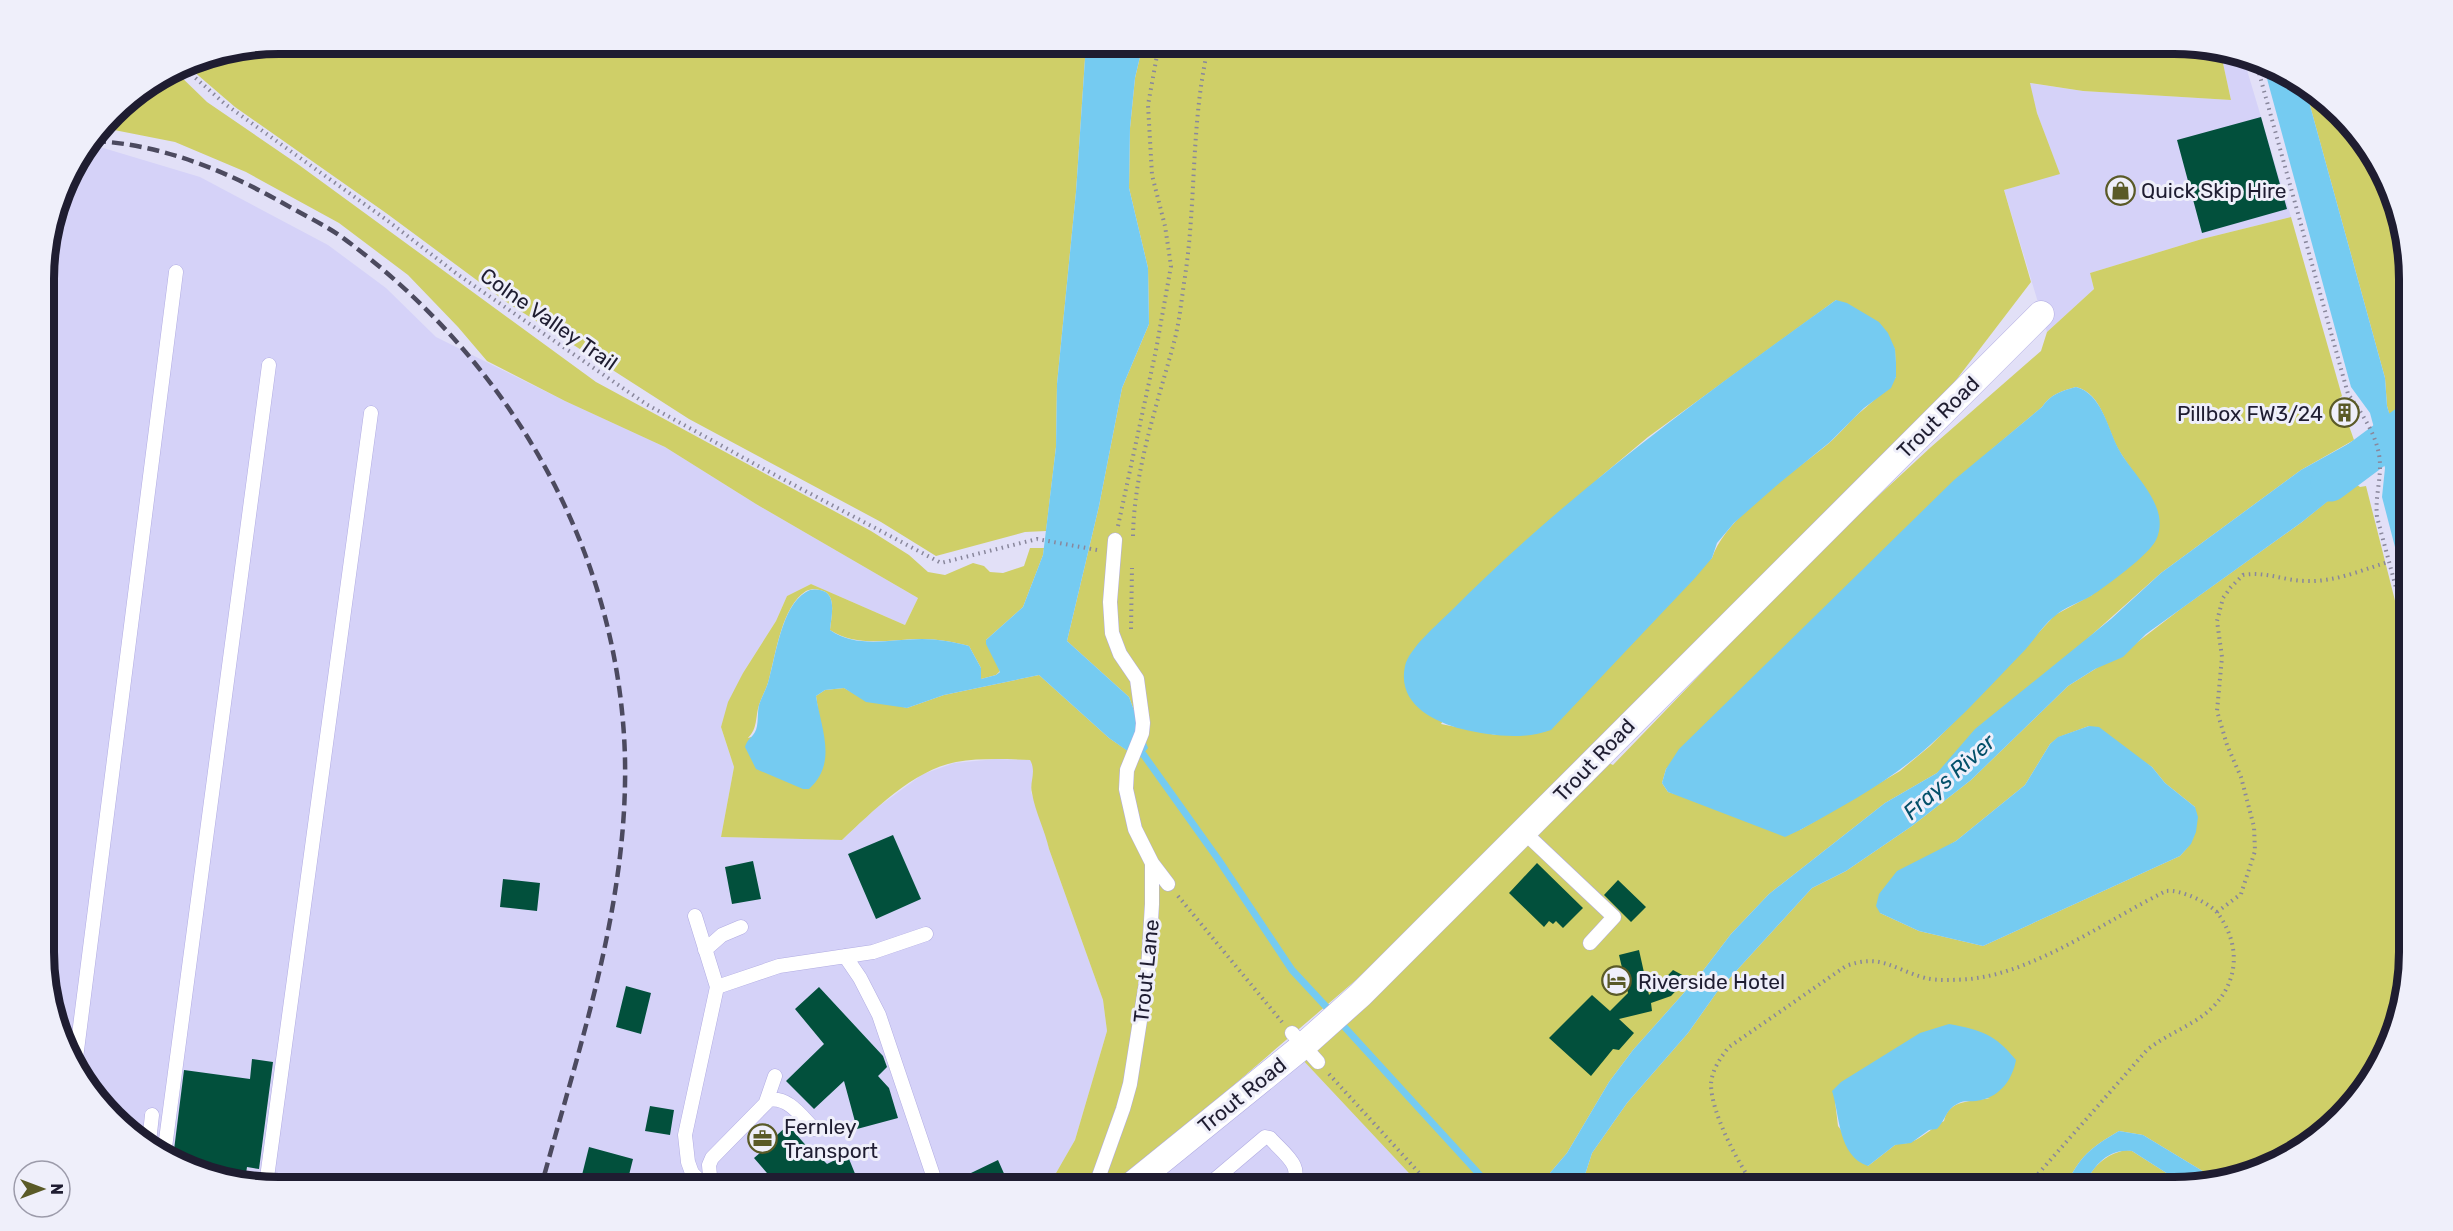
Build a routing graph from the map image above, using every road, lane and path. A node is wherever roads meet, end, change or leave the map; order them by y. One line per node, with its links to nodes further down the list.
1 (1157, 54): 9 (path)
2 (1207, 54): 10 (path)
3 (2258, 70): 12 (path)
4 (189, 73): 11 (path, Colne Valley Trail)
5 (176, 272): 28 (lane)
6 (2041, 314): 16 (street, Trout Road)
7 (269, 365): 34 (lane)
8 (371, 413): 35 (lane)
9 (1115, 540): 15 (lane)
10 (1133, 540)
11 (1096, 550)
12 (2388, 562): 14 (path); 19 (path)
13 (1132, 564): 15 (path)
14 (2399, 601)
15 (1128, 665): 17 (lane, Trout Lane)
16 (1524, 832): 23 (lane); 27 (street, Trout Road)
17 (1152, 863): 18 (lane); 39 (lane, Trout Lane)
18 (1168, 884): 27 (path)
19 (2217, 912): 44 (path); 45 (path)
20 (695, 916): 24 (lane)
21 (741, 927): 24 (lane)
22 (926, 934): 25 (lane)
23 (1590, 943)
24 (705, 950): 26 (lane)
25 (845, 956): 26 (lane); 38 (lane)
26 (717, 987): 36 (lane)
27 (1306, 1045): 40 (street, Trout Road); 43 (path)
28 (77, 1052)
29 (775, 1076): 30 (lane)
30 (766, 1102): 32 (lane); 37 (lane)
31 (152, 1115): 33 (lane)
32 (814, 1129)
33 (150, 1136)
34 (165, 1146)
35 (267, 1177)
36 (696, 1177)
37 (710, 1177)
38 (934, 1177)
39 (1099, 1177)
40 (1141, 1177)
41 (1218, 1177): 42 (lane)
42 (1296, 1177)
43 (1423, 1177)
44 (1749, 1177)
45 (2035, 1177)

